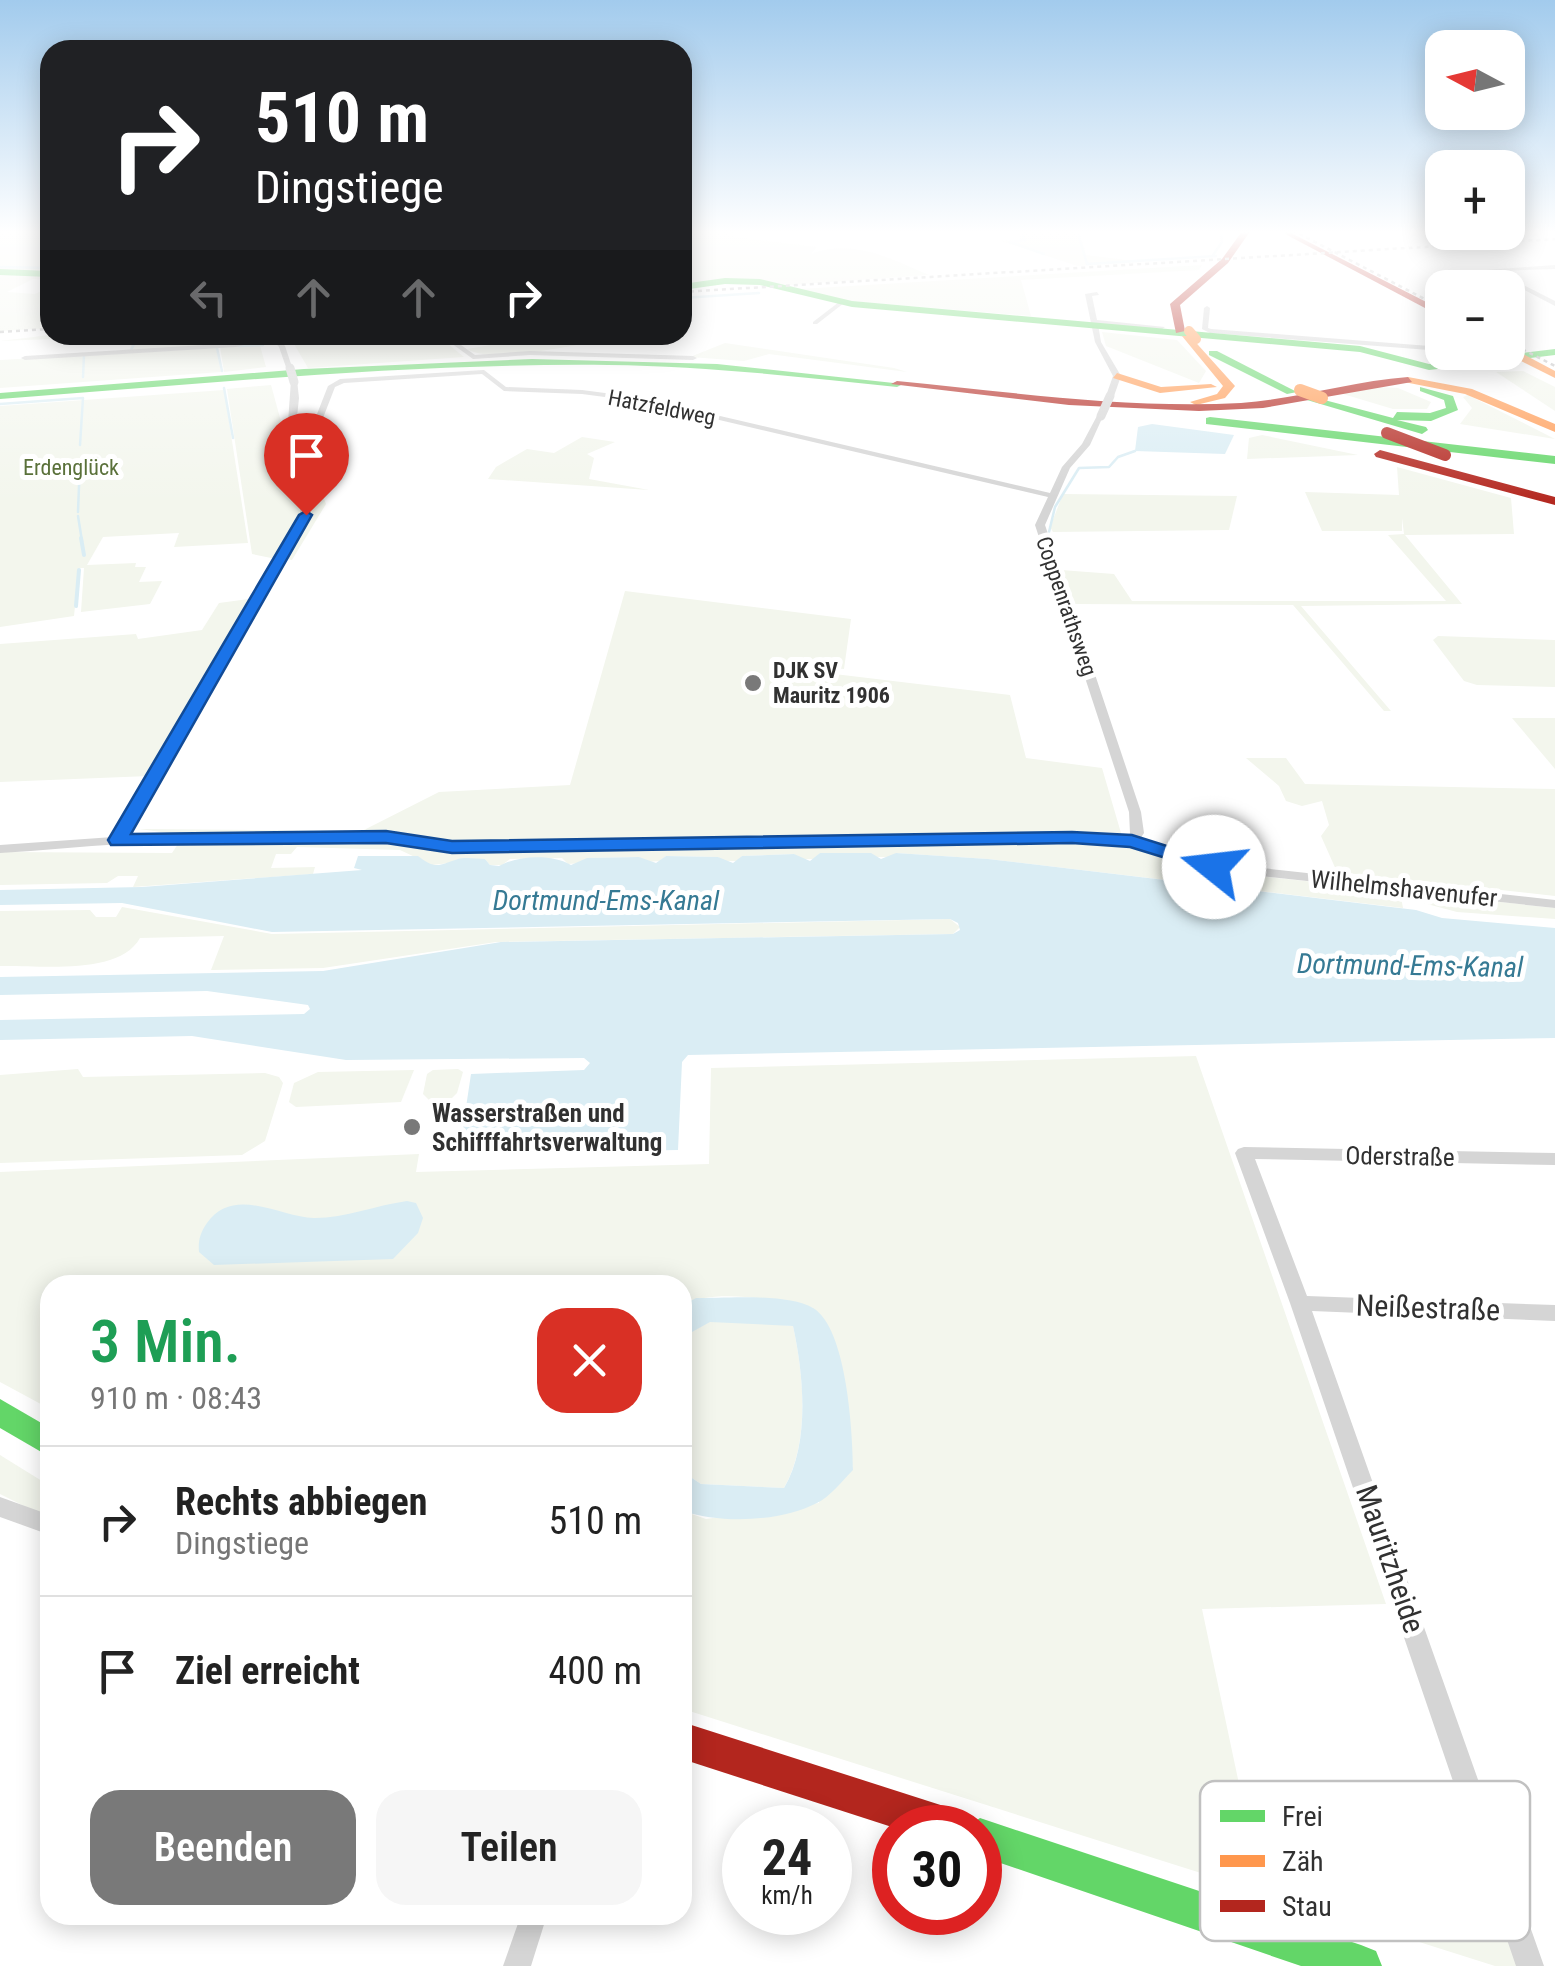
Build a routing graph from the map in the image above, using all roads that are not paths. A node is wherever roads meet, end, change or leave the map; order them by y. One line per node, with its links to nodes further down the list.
1 (818, 322): 6 (street)
2 (1067, 322): 7 (main road)
3 (1093, 322): 7 (street)
4 (1183, 322): 8 (main road)
5 (1206, 322): 12 (street)
6 (815, 324)
7 (1094, 325): 8 (street); 12 (main road); 19 (street)
8 (1189, 336): 18 (main road); 22 (main road)
9 (236, 345): 13 (street)
10 (281, 345): 27 (street, bridge)
11 (457, 345): 14 (street)
12 (1372, 347): 15 (main road)
13 (25, 358)
14 (693, 358)
15 (1425, 359)
16 (1425, 368): 20 (main road)
17 (1454, 370): 25 (main road)
18 (1223, 378): 19 (main road); 23 (main road)
19 (1114, 386): 31 (street, Coppenrathsweg, bridge)
20 (1348, 386): 24 (main road); 25 (main road); 26 (main road)
21 (0, 396): 23 (main road)
22 (1302, 396): 26 (main road); 30 (main road); 32 (main road, bridge)
23 (1037, 399): 24 (main road)
24 (1080, 404): 28 (main road)
25 (1500, 404): 29 (main road)
26 (1371, 413): 30 (main road)
27 (293, 420): 31 (street, Hatzfeldweg); 33 (street)
28 (1271, 428): 30 (main road); 32 (main road)
29 (1555, 428)
30 (1555, 454)
31 (1054, 496): 34 (street, Coppenrathsweg)
32 (1555, 498)
33 (118, 840): 34 (street, Wilhelmshavenufer); 35 (street, Wilhelmshavenufer)
34 (1132, 841): 36 (street, Wilhelmshavenufer)
35 (0, 849)
36 (1555, 904)
37 (1244, 1154): 38 (street, Oderstraße); 39 (street, Mauritzheide)
38 (1555, 1160)
39 (1300, 1303): 40 (street, Neißestraße); 46 (street, Mauritzheide)
40 (1555, 1313)
41 (0, 1412): 42 (main road)
42 (40, 1438)
43 (0, 1507): 44 (street)
44 (40, 1522)
45 (692, 1743): 47 (main road)
46 (1466, 1781)
47 (882, 1805)
48 (1002, 1844): 49 (main road)
49 (1200, 1911)
50 (531, 1925): 53 (street)
51 (1287, 1941): 54 (main road)
52 (1521, 1941): 55 (street, Mauritzheide)
53 (518, 1966)
54 (1361, 1966)
55 (1530, 1966)

